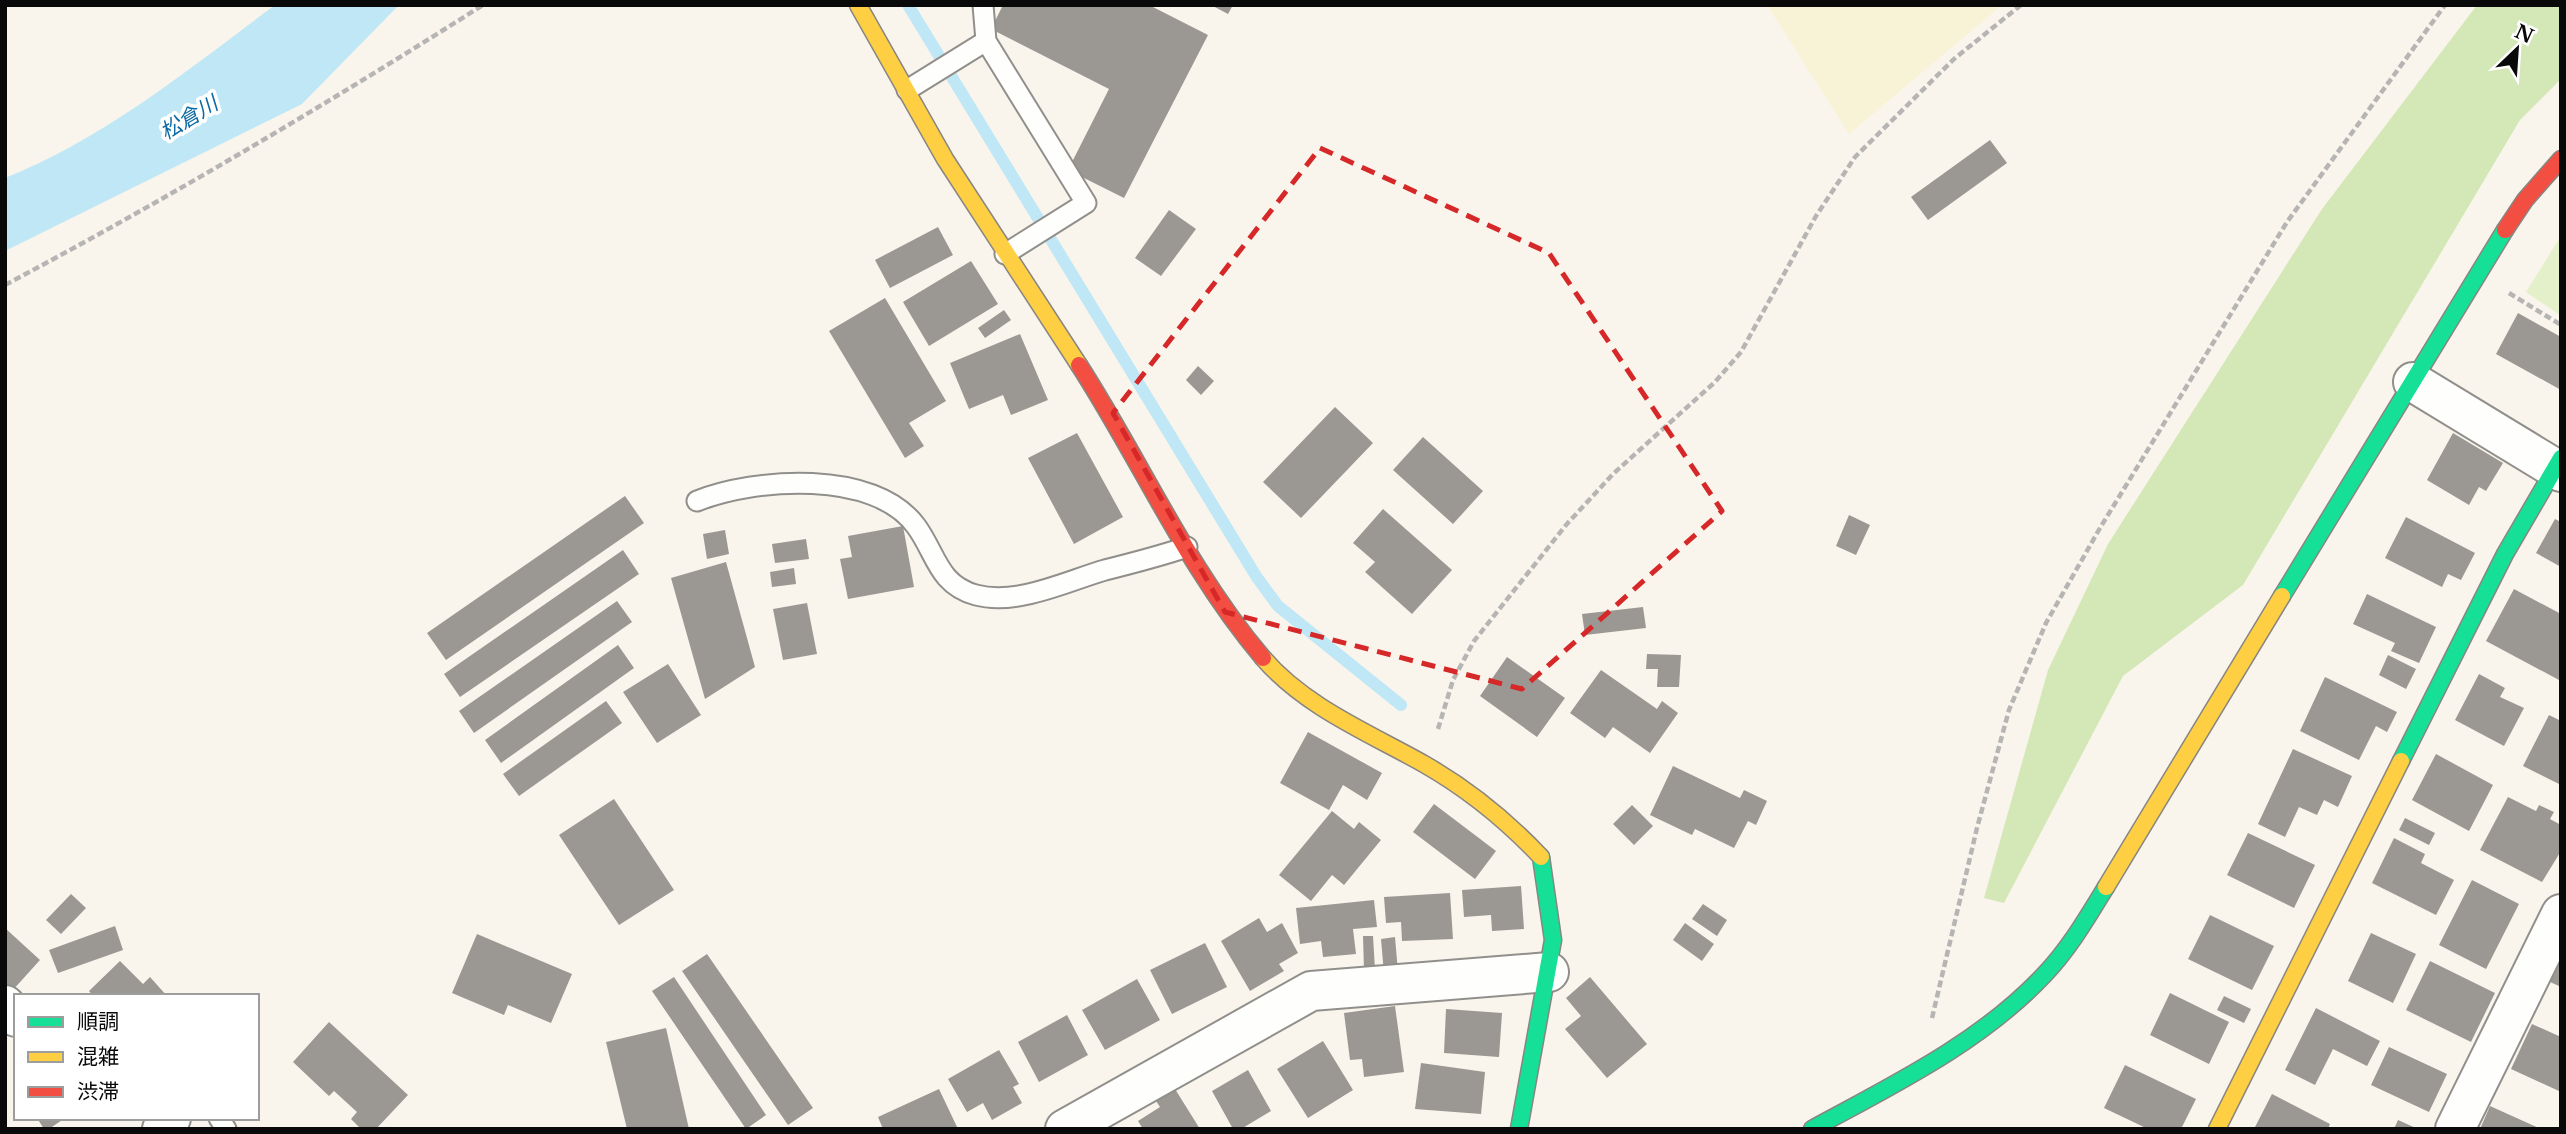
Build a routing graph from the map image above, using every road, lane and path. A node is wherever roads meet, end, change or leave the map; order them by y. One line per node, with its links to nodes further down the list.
1 (483, 5): 10 (path)
2 (858, 5): 7 (street)
3 (983, 5): 6 (lane)
4 (2021, 5): 17 (path)
5 (2445, 5): 20 (path)
6 (986, 41): 7 (lane); 9 (lane)
7 (907, 90): 9 (street)
8 (2561, 159): 13 (street)
9 (1005, 254): 16 (street)
10 (5, 285)
11 (2509, 293): 12 (path)
12 (2561, 325)
13 (2413, 382): 14 (street); 20 (street)
14 (2559, 466): 24 (street)
15 (696, 501): 16 (lane)
16 (1187, 547): 17 (street)
17 (1427, 766): 19 (street)
18 (2561, 914): 25 (street)
19 (1549, 972): 21 (street); 22 (street)
20 (1938, 1057): 23 (street)
21 (1065, 1129)
22 (1519, 1129)
23 (1812, 1129)
24 (2217, 1129)
25 (2455, 1129)

